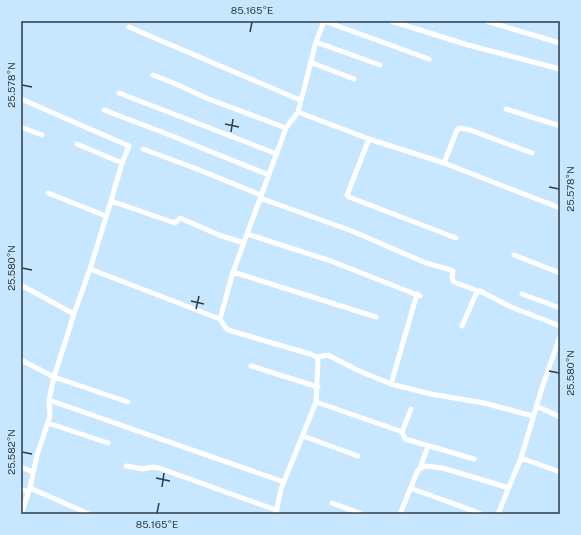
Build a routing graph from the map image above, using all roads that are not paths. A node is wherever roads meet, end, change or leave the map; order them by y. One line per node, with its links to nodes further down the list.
1 (324, 21): 5 (street); 7 (street)
2 (391, 21): 10 (street)
3 (486, 21): 6 (street)
4 (129, 27): 15 (street)
5 (316, 42): 8 (street); 9 (street)
6 (560, 43)
7 (429, 59)
8 (310, 62): 12 (street); 15 (street)
9 (380, 65)
10 (560, 69)
11 (153, 75): 21 (street)
12 (354, 79)
13 (119, 93): 27 (street)
14 (21, 99): 28 (street)
15 (300, 100): 18 (street)
16 (506, 108): 19 (street)
17 (104, 110): 30 (street)
18 (298, 112): 21 (street); 23 (street)
19 (560, 126)
20 (21, 127): 22 (street)
21 (286, 128): 27 (street)
22 (42, 135)
23 (368, 138): 29 (street); 37 (street)
24 (77, 144): 28 (street)
25 (143, 149): 32 (street)
26 (532, 153): 29 (street)
27 (276, 154): 30 (street)
28 (122, 163): 33 (street)
29 (444, 163): 34 (street)
30 (269, 175): 32 (street)
31 (48, 193): 35 (street)
32 (260, 197): 36 (street); 44 (street)
33 (111, 201): 35 (street); 38 (street)
34 (560, 208)
35 (106, 216): 40 (street)
36 (247, 234): 38 (street); 57 (street)
37 (456, 238)
38 (244, 243): 41 (street)
39 (514, 255): 42 (street)
40 (90, 269): 47 (street); 49 (street)
41 (233, 272): 48 (street); 49 (street)
42 (560, 273)
43 (21, 285): 47 (street)
44 (478, 291): 50 (street); 51 (street)
45 (522, 294): 46 (street)
46 (560, 308)
47 (74, 314): 56 (street)
48 (376, 317)
49 (220, 319): 53 (street)
50 (462, 326)
51 (560, 326)
52 (560, 336): 62 (street)
53 (317, 357): 57 (street); 58 (street)
54 (21, 360): 56 (street)
55 (251, 366): 58 (street)
56 (54, 377): 59 (street); 60 (street)
57 (391, 384): 64 (street)
58 (318, 387): 61 (street)
59 (49, 400): 66 (street); 79 (street)
60 (128, 402)
61 (316, 402): 67 (street); 68 (street)
62 (536, 406): 64 (street); 65 (street)
63 (411, 409): 67 (street)
64 (533, 416): 72 (street)
65 (560, 417)
66 (48, 423): 69 (street); 77 (street)
67 (402, 432): 70 (street)
68 (302, 436): 71 (street); 79 (street)
69 (108, 443)
70 (428, 446): 73 (street); 76 (street)
71 (358, 456)
72 (521, 458): 78 (street); 81 (street)
73 (474, 459)
74 (126, 466): 85 (street)
75 (21, 467): 77 (street)
76 (420, 468): 80 (street); 81 (street)
77 (33, 472): 83 (street)
78 (560, 472)
79 (284, 482): 85 (street)
80 (410, 488): 89 (street); 90 (street)
81 (509, 488): 91 (street)
82 (21, 489): 83 (street)
83 (29, 490): 86 (street); 87 (street)
84 (332, 503): 88 (street)
85 (276, 512)
86 (21, 514)
87 (89, 514)
88 (362, 514)
89 (400, 514)
90 (482, 514)
91 (498, 514)

